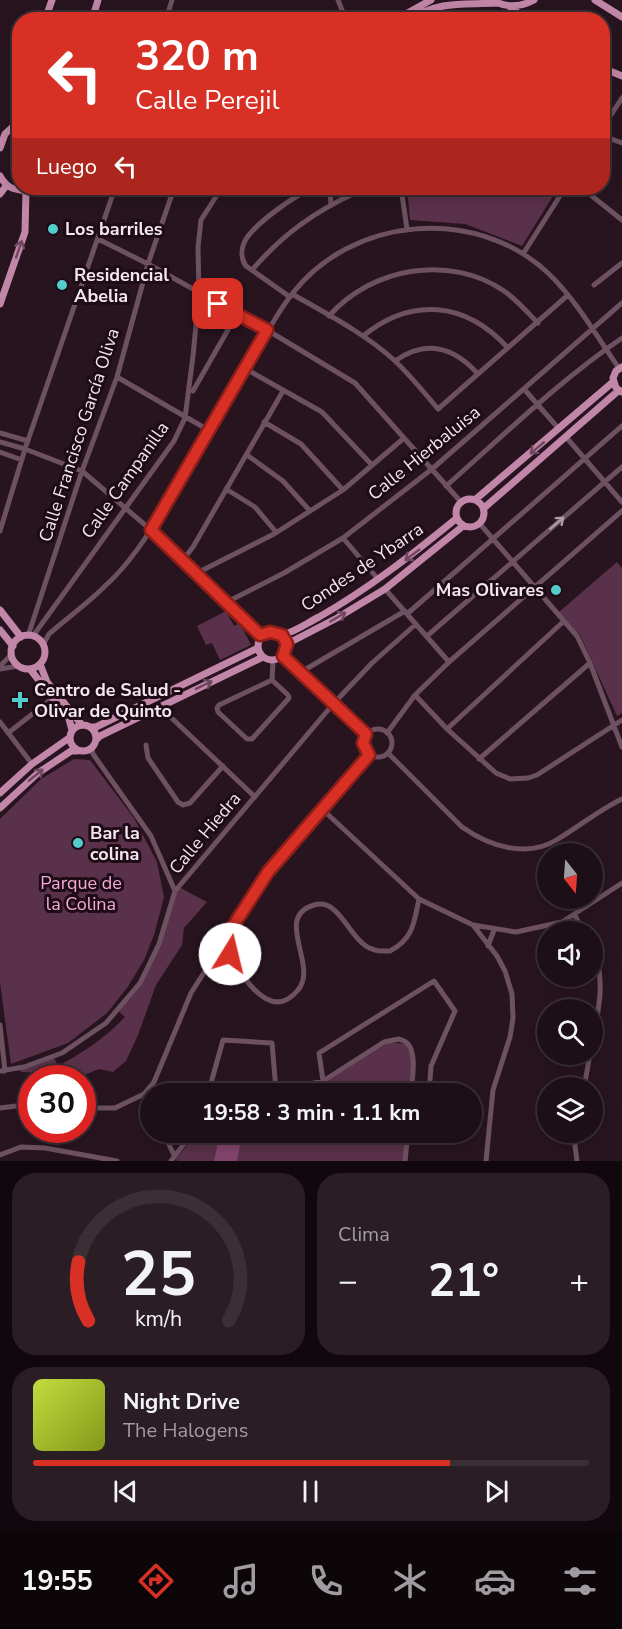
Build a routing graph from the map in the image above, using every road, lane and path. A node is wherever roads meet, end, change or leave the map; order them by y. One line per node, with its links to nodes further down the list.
1 (431, 0): 6 (main road)
2 (534, 0): 5 (main road)
3 (594, 0): 9 (main road)
4 (495, 2): 5 (main road); 7 (main road)
5 (509, 6): 8 (main road)
6 (409, 12)
7 (420, 12)
8 (517, 12)
9 (622, 17)
10 (622, 98): 11 (street)
11 (610, 116)
12 (12, 127): 13 (main road)
13 (0, 148)
14 (0, 176): 15 (main road)
15 (6, 186): 16 (main road); 17 (main road)
16 (12, 187)
17 (0, 194)
18 (28, 195): 41 (main road, one-way to 18)
19 (113, 195): 31 (street)
20 (172, 195): 34 (street, Calle Francisco García Oliva)
21 (217, 195): 37 (street, Calle Campanilla)
22 (298, 195): 35 (street)
23 (330, 195): 28 (street)
24 (350, 195): 28 (street)
25 (402, 195): 30 (street)
26 (561, 195): 32 (street)
27 (591, 195): 29 (street)
28 (331, 204): 35 (street)
29 (622, 220)
30 (407, 229): 32 (street); 39 (street)
31 (98, 239): 34 (street); 70 (street)
32 (523, 254): 38 (street)
33 (622, 263): 36 (street)
34 (148, 264): 37 (street); 55 (street, Calle Francisco García Oliva)
35 (252, 270): 39 (street)
36 (594, 285)
37 (199, 294): 42 (street); 62 (street, Calle Campanilla)
38 (568, 295): 44 (street); 45 (street)
39 (291, 296): 43 (street); 46 (street)
40 (622, 303): 45 (street, Calle Hierbaluisa)
41 (0, 304)
42 (237, 314): 46 (street); 58 (street)
43 (329, 316): 44 (street); 47 (street)
44 (538, 322): 49 (street)
45 (592, 329): 50 (street); 57 (street, Calle Hierbaluisa)
46 (267, 330): 53 (street); 69 (street)
47 (363, 336): 49 (street); 51 (street)
48 (622, 338): 50 (street)
49 (508, 348): 54 (street)
50 (606, 349): 52 (street); 61 (street)
51 (395, 361): 54 (street); 54 (street)
52 (621, 368): 56 (main road)
53 (246, 369): 59 (street); 66 (street)
54 (478, 374)
55 (117, 377): 62 (street); 80 (street, Calle Francisco García Oliva)
56 (613, 382): 60 (main road); 65 (main road)
57 (524, 389): 61 (street); 79 (street, Calle Hierbaluisa)
58 (193, 391)
59 (283, 391): 63 (street); 77 (street)
60 (620, 392): 68 (main road)
61 (538, 405): 65 (street); 82 (street)
62 (185, 417): 66 (street); 88 (street, Calle Campanilla)
63 (264, 422): 74 (street); 84 (street)
64 (622, 426): 75 (street)
65 (559, 429): 85 (main road, one-way to 85)
66 (210, 431): 95 (street)
67 (0, 433): 70 (street)
68 (566, 437): 75 (street); 89 (main road)
69 (404, 438): 77 (street); 79 (street)
70 (27, 441): 72 (street)
71 (0, 442): 72 (street)
72 (25, 449): 76 (street); 80 (street)
73 (0, 452): 76 (street)
74 (247, 455): 83 (street); 90 (street)
75 (584, 459): 81 (street); 99 (street)
76 (22, 460): 96 (street)
77 (372, 465): 84 (street)
78 (622, 467): 81 (street)
79 (432, 469): 82 (street); 98 (street, Calle Hierbaluisa)
80 (82, 471): 88 (street); 114 (street, Calle Francisco García Oliva)
81 (605, 482): 87 (street); 101 (street, one-way to 81)
82 (446, 486): 86 (street)
83 (226, 489): 97 (street); 100 (street)
84 (343, 490): 90 (street)
85 (476, 499): 86 (main road); 89 (main road)
86 (461, 502): 92 (main road)
87 (622, 502)
88 (126, 508): 95 (street); 114 (street, Calle Campanilla)
89 (484, 508): 93 (main road)
90 (310, 511): 97 (street)
91 (622, 511): 104 (street)
92 (457, 518): 94 (main road); 103 (main road, Condes de Ybarra, one-way to 103)
93 (480, 524): 94 (main road); 99 (street)
94 (464, 526): 105 (main road, Condes de Ybarra)
95 (151, 530): 100 (street); 118 (street)
96 (0, 531)
97 (276, 532): 102 (street)
98 (343, 538): 103 (street); 106 (street, Calle Hierbaluisa)
99 (493, 538): 101 (street); 108 (street)
100 (182, 561): 102 (street)
101 (512, 561): 104 (street); 115 (street)
102 (195, 574): 106 (street)
103 (378, 579): 113 (main road, Condes de Ybarra)
104 (535, 588): 109 (street); 124 (street)
105 (385, 589): 108 (street); 116 (main road, Condes de Ybarra, one-way to 105)
106 (227, 602): 112 (street)
107 (0, 610): 114 (main road)
108 (406, 613): 110 (street); 130 (street)
109 (564, 621): 125 (street); 141 (street)
110 (416, 624): 115 (street); 134 (street, Calle Hiedra)
111 (0, 630): 117 (main road)
112 (263, 635): 113 (main road); 119 (main road)
113 (282, 635): 116 (main road)
114 (27, 636): 117 (main road); 118 (main road)
115 (427, 636): 124 (street)
116 (287, 644): 121 (main road)
117 (13, 645): 120 (main road)
118 (43, 645): 126 (main road)
119 (258, 648): 122 (main road); 140 (main road)
120 (11, 655): 127 (main road); 128 (street)
121 (283, 656): 123 (main road); 130 (street)
122 (263, 657): 123 (main road); 135 (main road, one-way to 122)
123 (273, 661): 131 (street)
124 (448, 662): 132 (street)
125 (590, 663): 138 (street); 153 (street)
126 (40, 664): 129 (main road); 139 (main road)
127 (18, 666): 128 (street); 129 (main road)
128 (0, 668)
129 (30, 669): 133 (main road)
130 (301, 672): 134 (street)
131 (272, 680): 131 (street)
132 (415, 695): 141 (street); 143 (street)
133 (54, 698): 142 (street); 144 (main road)
134 (334, 704): 145 (street); 157 (street, Calle Hiedra)
135 (160, 707): 146 (main road); 155 (street)
136 (622, 720): 138 (street)
137 (0, 722): 142 (street)
138 (613, 724): 148 (street); 153 (street)
139 (82, 725): 140 (main road); 144 (main road)
140 (90, 727): 146 (main road)
141 (447, 729): 153 (street)
142 (8, 733): 154 (street)
143 (387, 733): 145 (street); 151 (street)
144 (71, 734): 149 (main road); 154 (main road)
145 (366, 734): 152 (street)
146 (96, 740): 150 (main road)
147 (146, 745): 155 (street)
148 (622, 747)
149 (77, 751): 150 (main road); 159 (main road, one-way to 149)
150 (91, 751): 162 (street)
151 (388, 753): 152 (street); 158 (street)
152 (369, 755): 160 (street)
153 (479, 759)
154 (32, 764): 156 (main road)
155 (223, 766): 157 (street)
156 (0, 794)
157 (255, 797): 162 (street, Calle Hiedra)
158 (622, 799)
159 (0, 808)
160 (322, 809): 163 (street); 168 (street)
161 (622, 883): 164 (street)
162 (175, 891): 174 (street, Calle Hiedra)
163 (419, 899): 166 (street); 171 (street)
164 (575, 915): 165 (street); 167 (street)
165 (578, 921)
166 (473, 926): 167 (street); 169 (street)
167 (494, 930): 169 (street)
168 (228, 934): 170 (street); 171 (street)
169 (488, 946): 195 (street)
170 (218, 953): 171 (street); 176 (street)
171 (230, 954)
172 (0, 1025): 173 (street)
173 (1, 1033): 174 (street)
174 (3, 1071)
175 (323, 1081): 179 (street); 180 (street); 181 (street)
176 (153, 1083)
177 (211, 1083): 178 (street)
178 (275, 1083)
179 (313, 1083)
180 (412, 1083)
181 (430, 1083)
182 (140, 1096): 185 (street)
183 (18, 1106): 184 (street)
184 (0, 1108)
185 (96, 1108)
186 (167, 1143): 191 (street)
187 (184, 1143): 191 (street)
188 (407, 1143): 194 (street)
189 (574, 1143): 196 (street)
190 (0, 1155): 192 (street)
191 (172, 1158)
192 (103, 1159): 193 (street)
193 (117, 1161)
194 (405, 1161)
195 (486, 1161)
196 (577, 1161)

